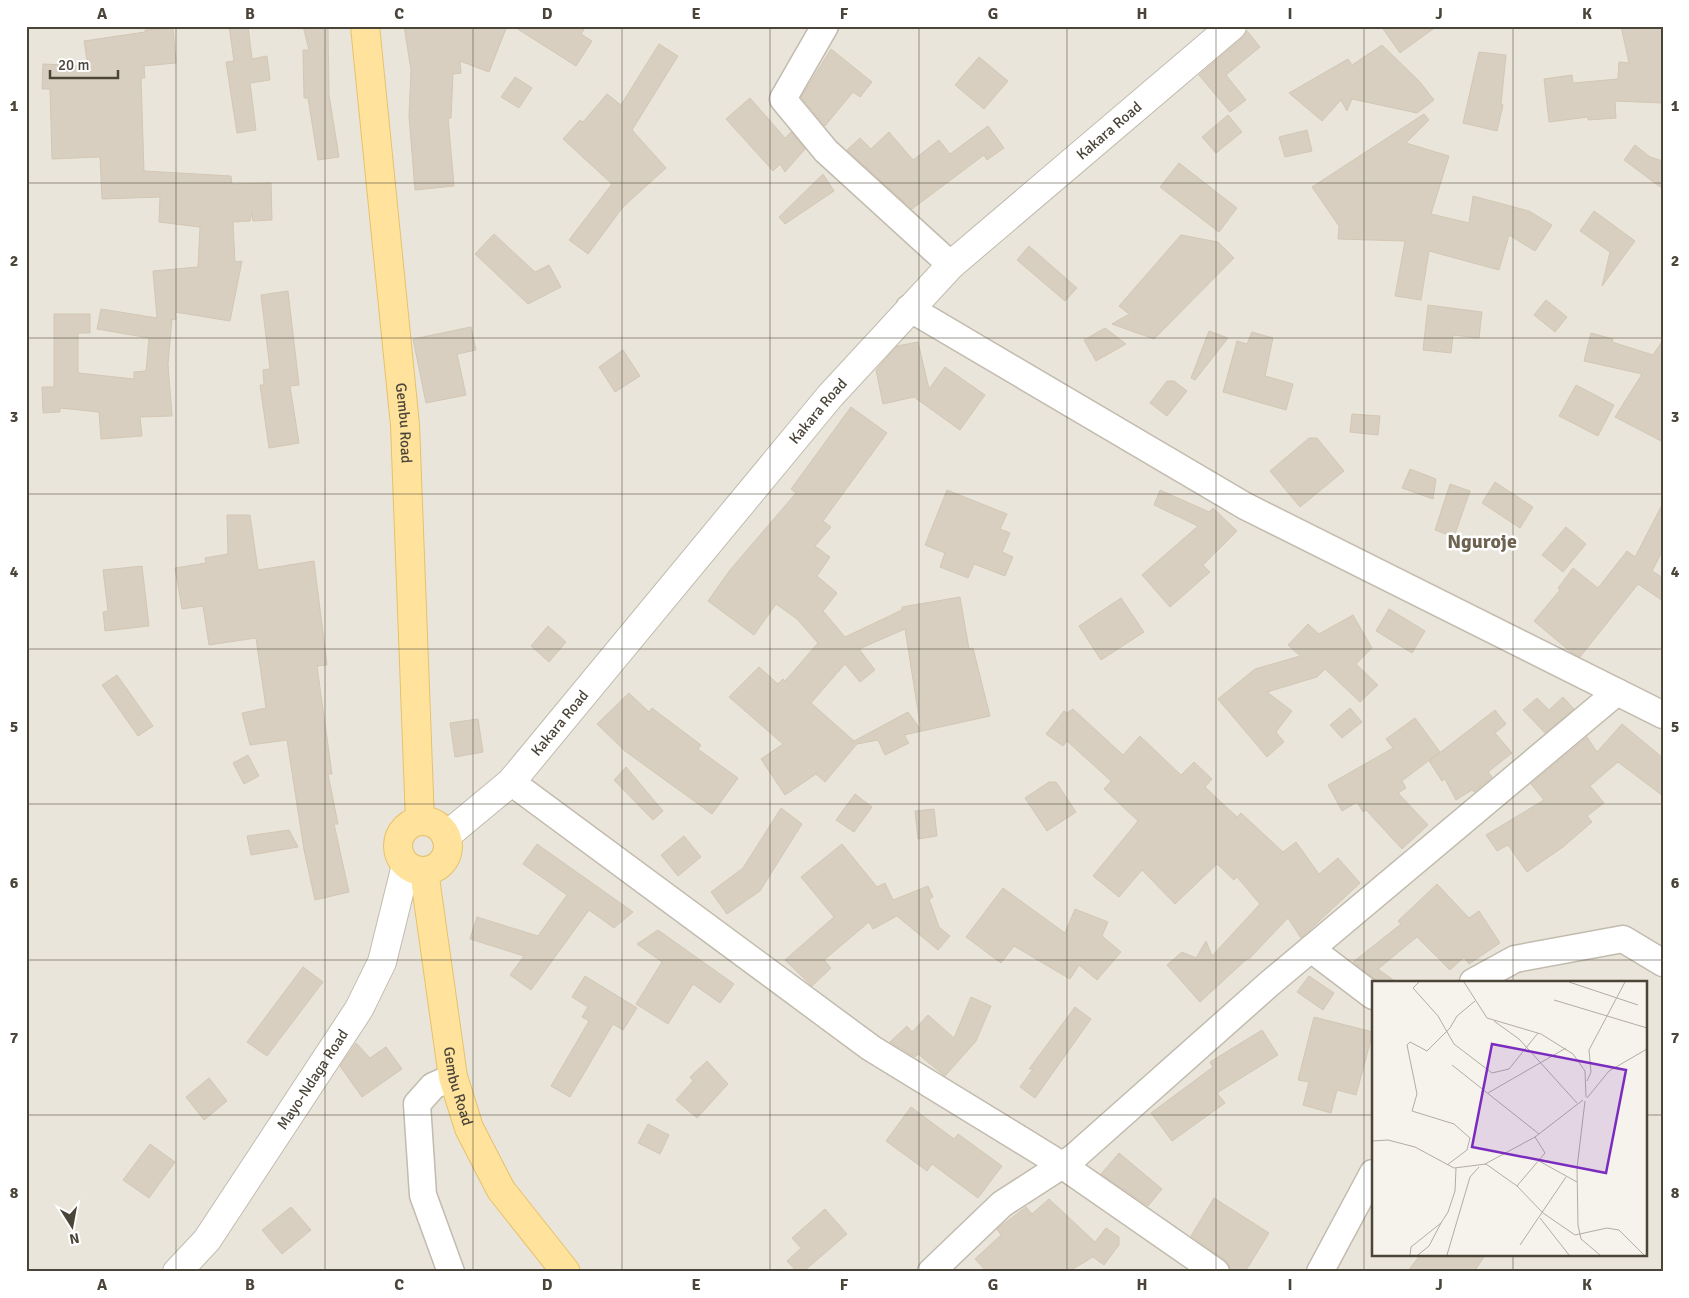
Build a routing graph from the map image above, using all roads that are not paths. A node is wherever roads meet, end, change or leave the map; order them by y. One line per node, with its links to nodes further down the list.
1 (365, 26): 9 (main road, Gembu Road)
2 (824, 26): 4 (street)
3 (1232, 26): 4 (street, Kakara Road)
4 (951, 265): 5 (street, Kakara Road)
5 (909, 308): 6 (street); 8 (street, Kakara Road)
6 (1617, 692): 7 (street); 12 (street)
7 (1663, 715)
8 (511, 782): 10 (street, Kakara Road); 17 (street)
9 (420, 821): 10 (main road); 11 (main road, Gembu Road)
10 (446, 836): 11 (main road)
11 (415, 868): 16 (main road, Gembu Road); 19 (street, Mayo-Ndaga Road)
12 (1311, 948): 15 (street); 17 (street)
13 (1663, 963): 14 (street)
14 (1476, 981)
15 (1372, 995)
16 (453, 1077): 20 (street); 21 (main road, Gembu Road)
17 (1062, 1165): 22 (street); 23 (street)
18 (1372, 1175): 24 (street)
19 (177, 1272)
20 (451, 1272)
21 (566, 1272)
22 (931, 1272)
23 (1216, 1272)
24 (1320, 1272)

